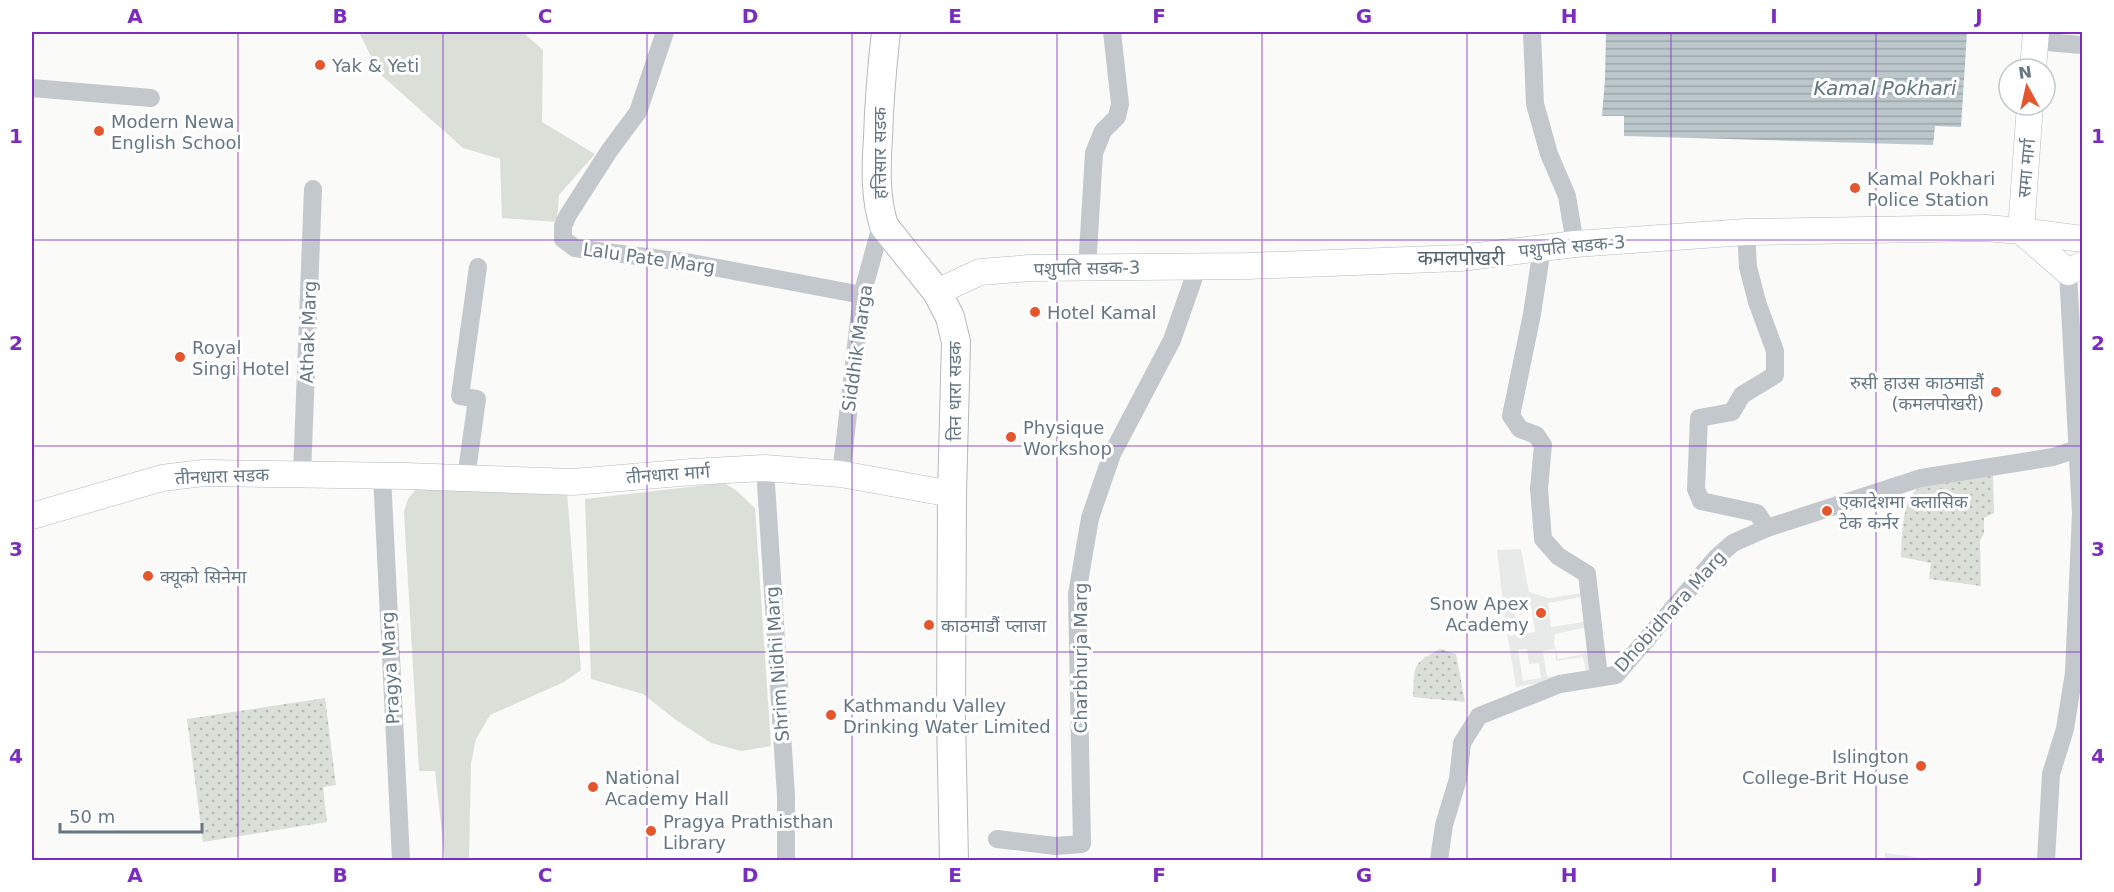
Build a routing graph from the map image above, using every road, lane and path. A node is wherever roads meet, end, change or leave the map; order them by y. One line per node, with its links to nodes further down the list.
1 (665, 32): 23 (street, Lalu Pate Marg)
2 (886, 32): 12 (main road, हत्तिसार सडक)
3 (1112, 32): 21 (street)
4 (1532, 32): 16 (street)
5 (2036, 36): 6 (street); 7 (main road)
6 (2082, 45)
7 (2034, 57)
8 (32, 88): 9 (street)
9 (151, 98)
10 (2029, 117): 13 (main road, समा मार्ग)
11 (313, 189): 26 (street, Athak Marg)
12 (884, 226): 22 (main road, हत्तिसार सडक); 23 (street, Siddhik Marga)
13 (2020, 231): 14 (main road, पशुपति सडक-3); 15 (main road, पशुपति सडक-3); 20 (main road)
14 (1746, 232): 16 (main road, पशुपति सडक-3); 32 (street)
15 (2082, 239)
16 (1575, 244): 17 (main road, पशुपति सडक-3)
17 (1542, 248): 18 (main road, पशुपति सडक-3); 33 (street)
18 (1198, 266): 21 (main road, पशुपति सडक-3); 34 (street, Charbhurja Marg)
19 (478, 267): 29 (street)
20 (2075, 268): 24 (street)
21 (1087, 269): 22 (main road, पशुपति सडक-3)
22 (937, 292): 30 (main road, तिन धारा सडक)
23 (862, 295): 27 (street, Siddhik Marga)
24 (2077, 449): 32 (street, Dhobidhara Marg); 39 (street)
25 (765, 468): 27 (main road, तीनधारा मार्ग); 29 (main road, तीनधारा मार्ग); 36 (street, Shrim Nidhi Marg)
26 (302, 474): 28 (main road, तीनधारा सडक); 31 (main road, तीनधारा सडक)
27 (841, 474): 30 (main road, तीनधारा मार्ग)
28 (382, 475): 29 (main road, तीनधारा मार्ग); 35 (street, Pragya Marg)
29 (466, 478)
30 (952, 494): 37 (main road, तिन धारा सडक)
31 (32, 516)
32 (1767, 528): 33 (street, Dhobidhara Marg)
33 (1599, 677): 38 (street, Dhobidhara Marg)
34 (997, 838)
35 (401, 861)
36 (786, 861)
37 (954, 861)
38 (1439, 861)
39 (2046, 861)

